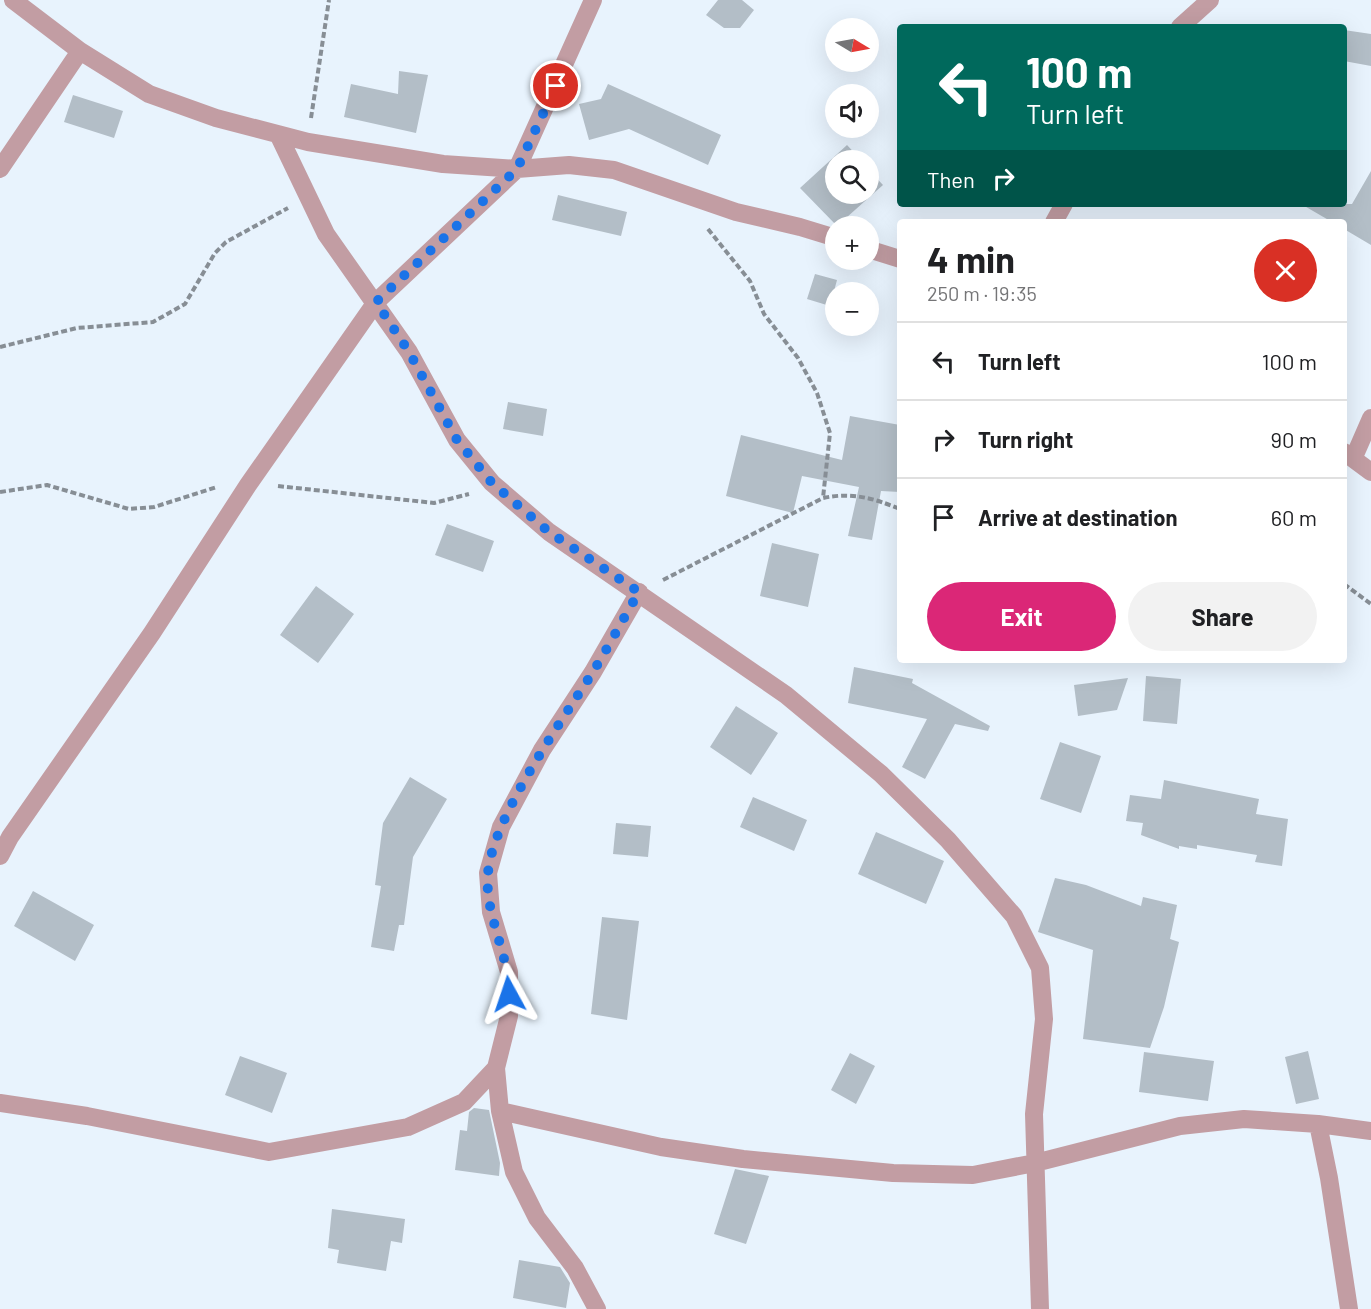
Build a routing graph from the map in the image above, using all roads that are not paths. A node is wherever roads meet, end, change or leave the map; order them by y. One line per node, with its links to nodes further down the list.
1 (13, 0): 5 (street)
2 (594, 0): 8 (street)
3 (1210, 0): 4 (street)
4 (1183, 24)
5 (81, 51): 6 (street); 7 (street)
6 (279, 136): 8 (street); 12 (street)
7 (0, 169)
8 (517, 169): 9 (street); 12 (street)
9 (825, 235)
10 (879, 252): 11 (street)
11 (897, 258)
12 (376, 302): 16 (street); 17 (street)
13 (1371, 417): 14 (street)
14 (1349, 455): 15 (street)
15 (1371, 472)
16 (639, 592): 18 (street); 23 (street)
17 (0, 856)
18 (496, 1068): 19 (street); 20 (street)
19 (0, 1103)
20 (500, 1111): 23 (street); 24 (street)
21 (1318, 1124): 22 (street); 23 (street); 26 (street)
22 (1371, 1131)
23 (1035, 1163): 25 (street)
24 (597, 1309)
25 (1040, 1309)
26 (1349, 1309)

